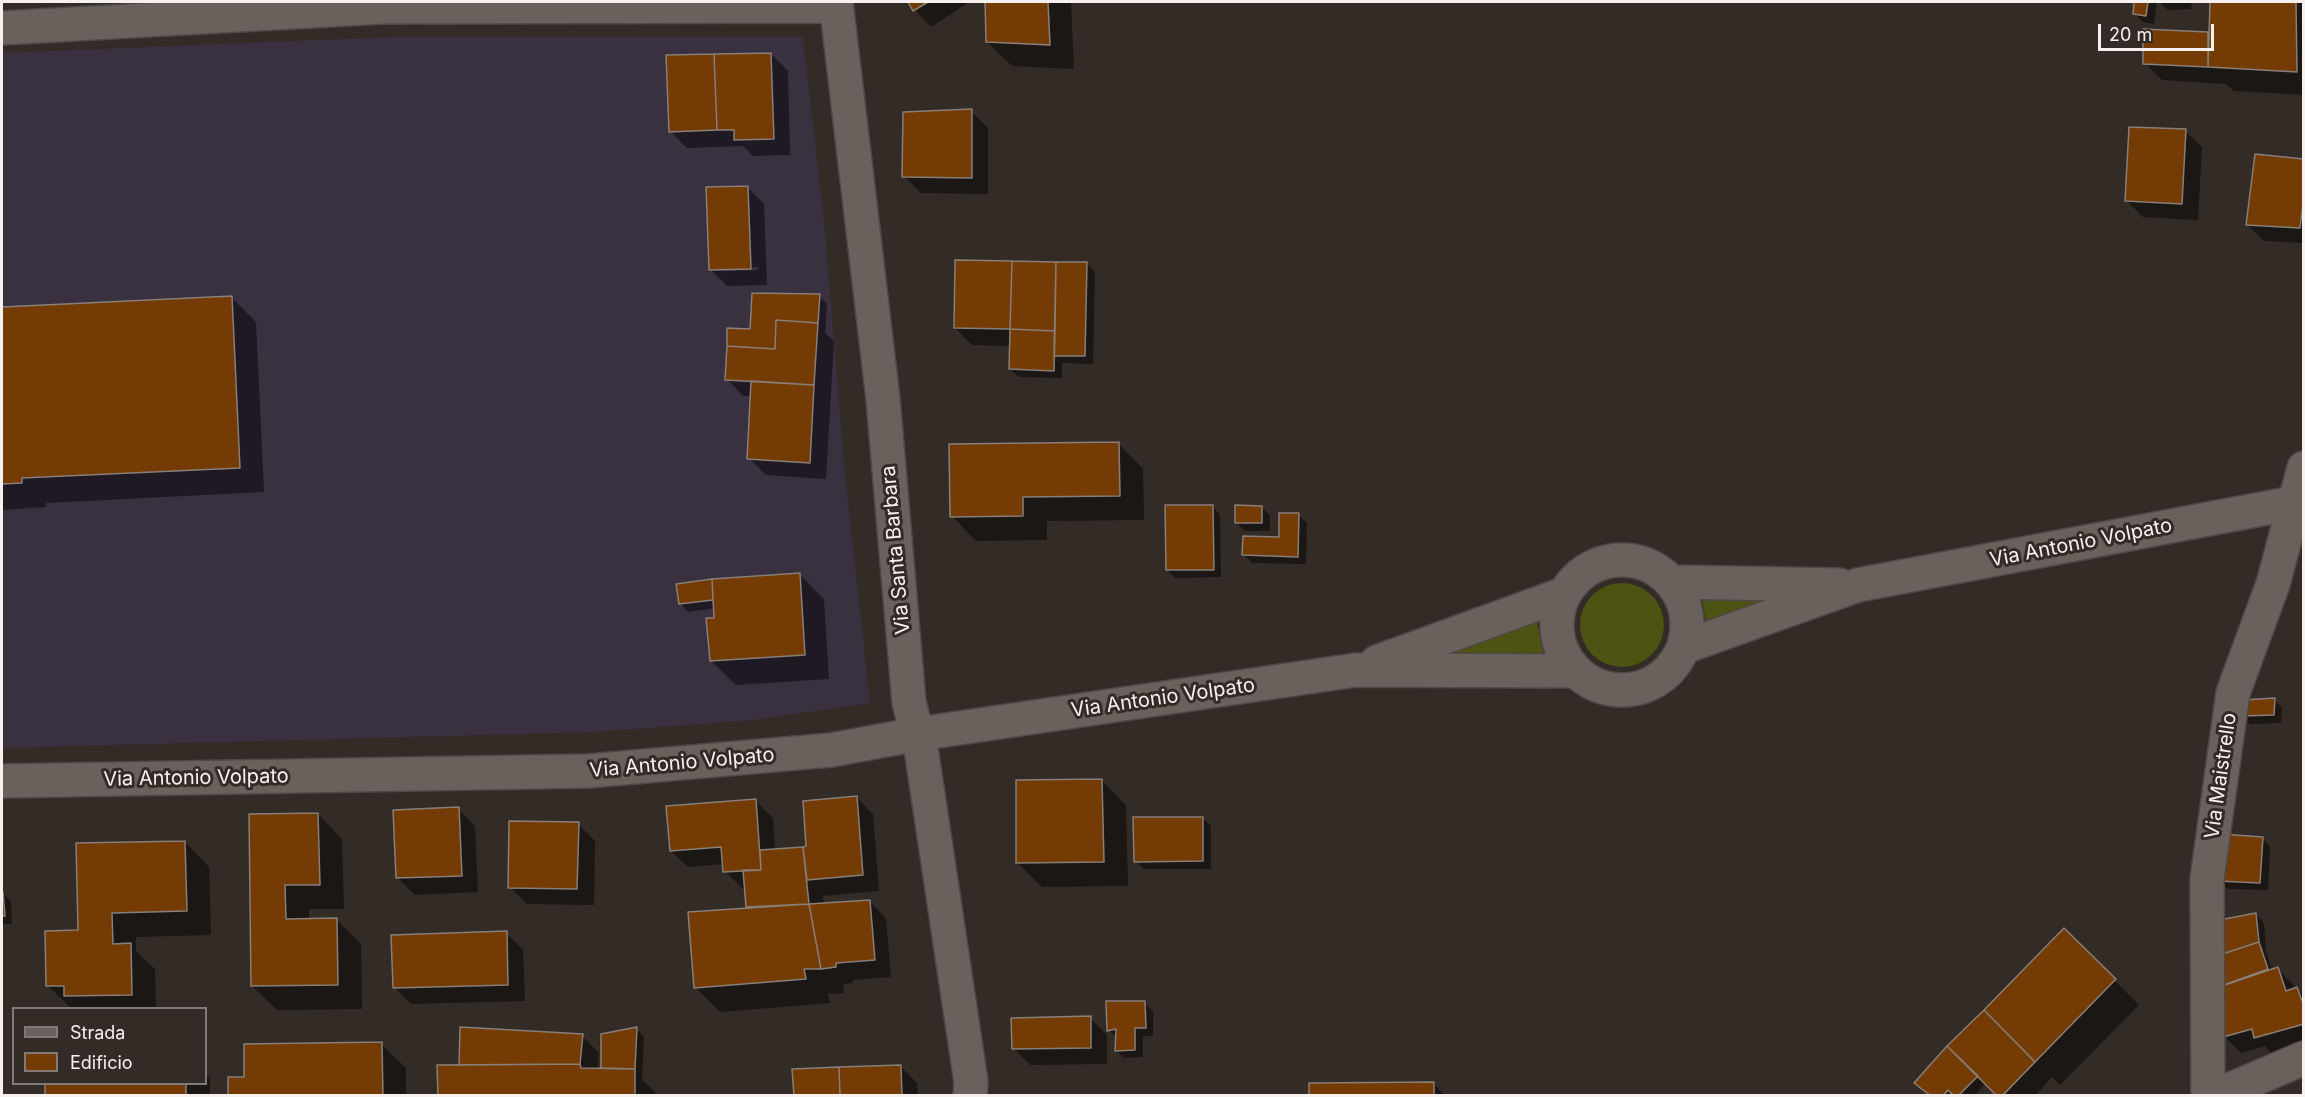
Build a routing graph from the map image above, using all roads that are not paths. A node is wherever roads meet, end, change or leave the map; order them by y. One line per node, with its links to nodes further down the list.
1 (836, 4): 2 (street); 11 (street, Via Santa Barbara)
2 (2, 28)
3 (2304, 468): 4 (street, Via Maistrello)
4 (2299, 502): 6 (street, Via Antonio Volpato); 15 (street, Via Maistrello)
5 (1673, 582): 6 (street, Via Antonio Volpato); 7 (street); 8 (street)
6 (1858, 585): 8 (street, Via Antonio Volpato)
7 (1564, 594): 9 (street, Via Antonio Volpato); 10 (street)
8 (1684, 647): 10 (street)
9 (1356, 670): 10 (street, Via Antonio Volpato); 11 (street, Via Antonio Volpato)
10 (1575, 671)
11 (918, 734): 12 (street, Via Antonio Volpato); 14 (street, Via Santa Barbara)
12 (2, 781)
13 (2304, 1058): 16 (street)
14 (970, 1095)
15 (2208, 1095)
16 (2215, 1095)

